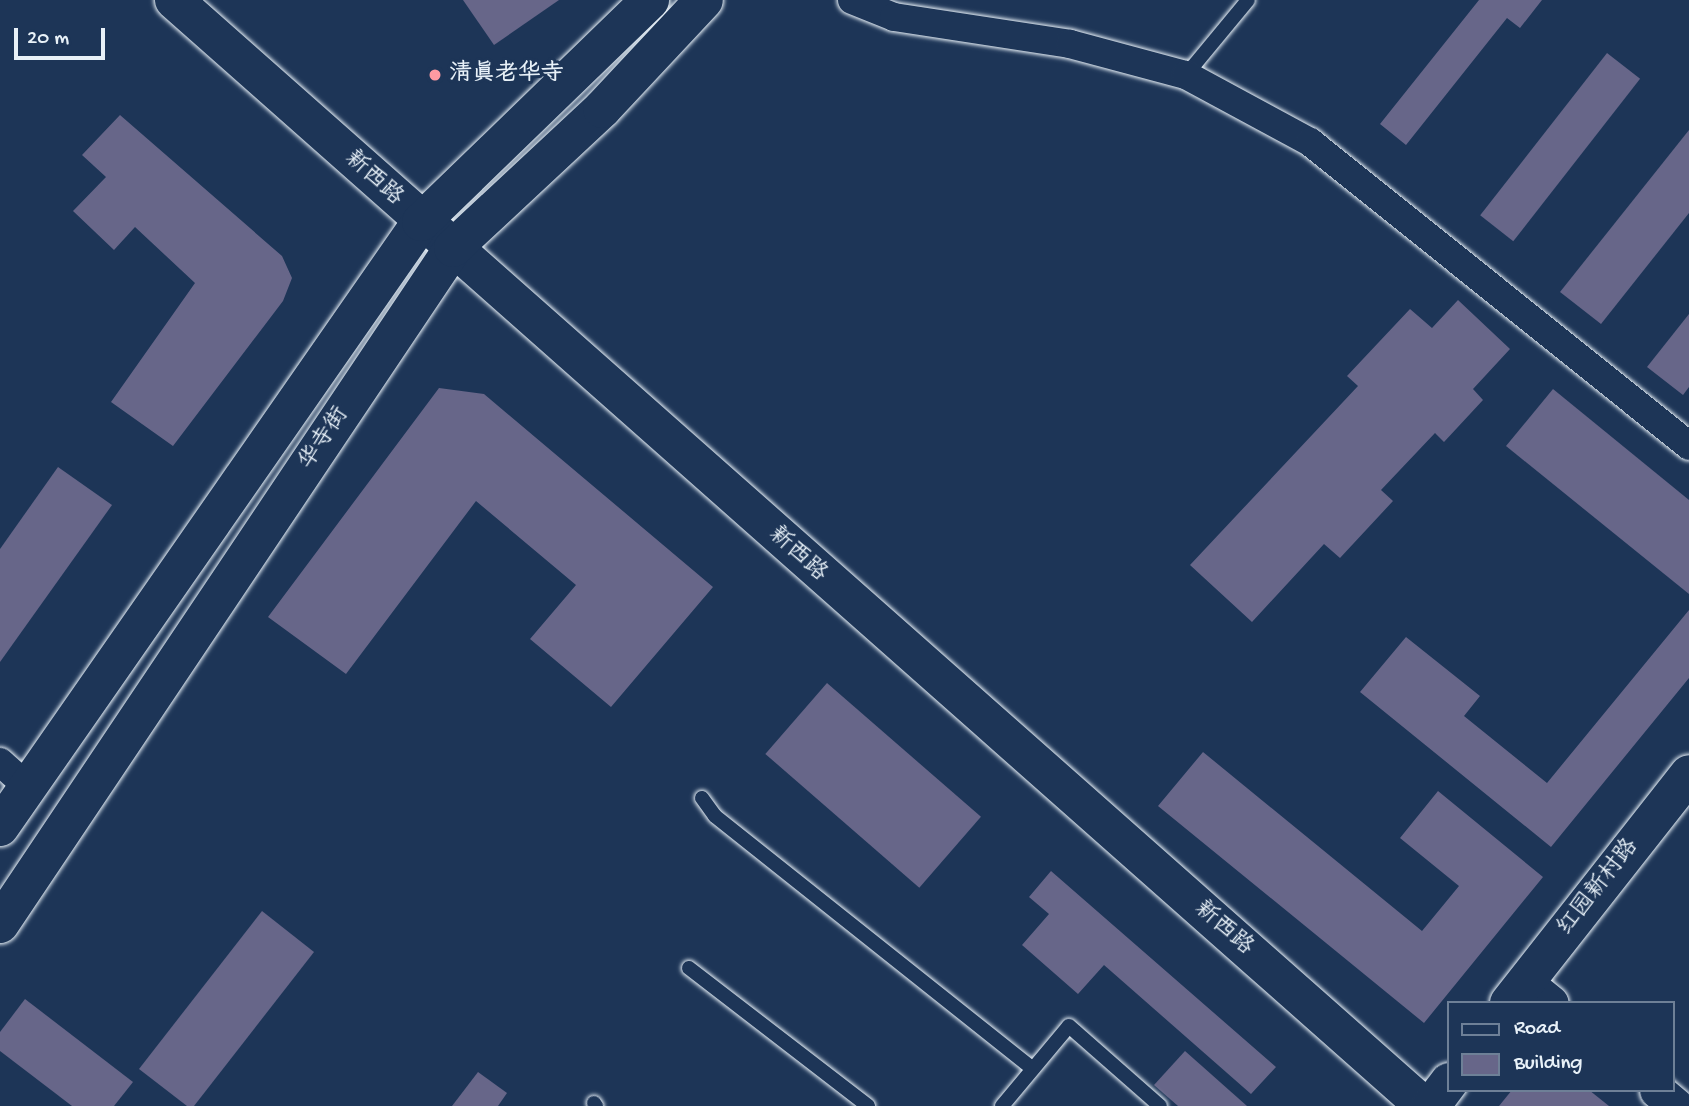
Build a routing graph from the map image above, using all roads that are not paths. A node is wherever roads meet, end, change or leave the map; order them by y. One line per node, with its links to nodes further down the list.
1 (174, 0): 7 (main road, 新西路)
2 (650, 0): 7 (main road, 华寺街)
3 (704, 0): 8 (main road, 华寺街)
4 (852, 0): 6 (street)
5 (1248, 0): 6 (lane)
6 (1186, 75): 9 (street)
7 (421, 222): 8 (main road, 新西路); 11 (main road, 华寺街)
8 (453, 248): 13 (main road, 华寺街); 22 (main road, 新西路)
9 (1689, 446)
10 (1689, 774): 15 (main road, 红园新村路)
11 (8, 793)
12 (702, 798): 16 (lane)
13 (0, 924)
14 (689, 968): 19 (lane)
15 (1528, 996)
16 (1033, 1069): 20 (lane); 21 (lane)
17 (1448, 1083): 23 (main road)
18 (1659, 1092): 24 (street)
19 (868, 1106)
20 (1002, 1106)
21 (1160, 1106)
22 (1424, 1106)
23 (1431, 1106)
24 (1676, 1106)

